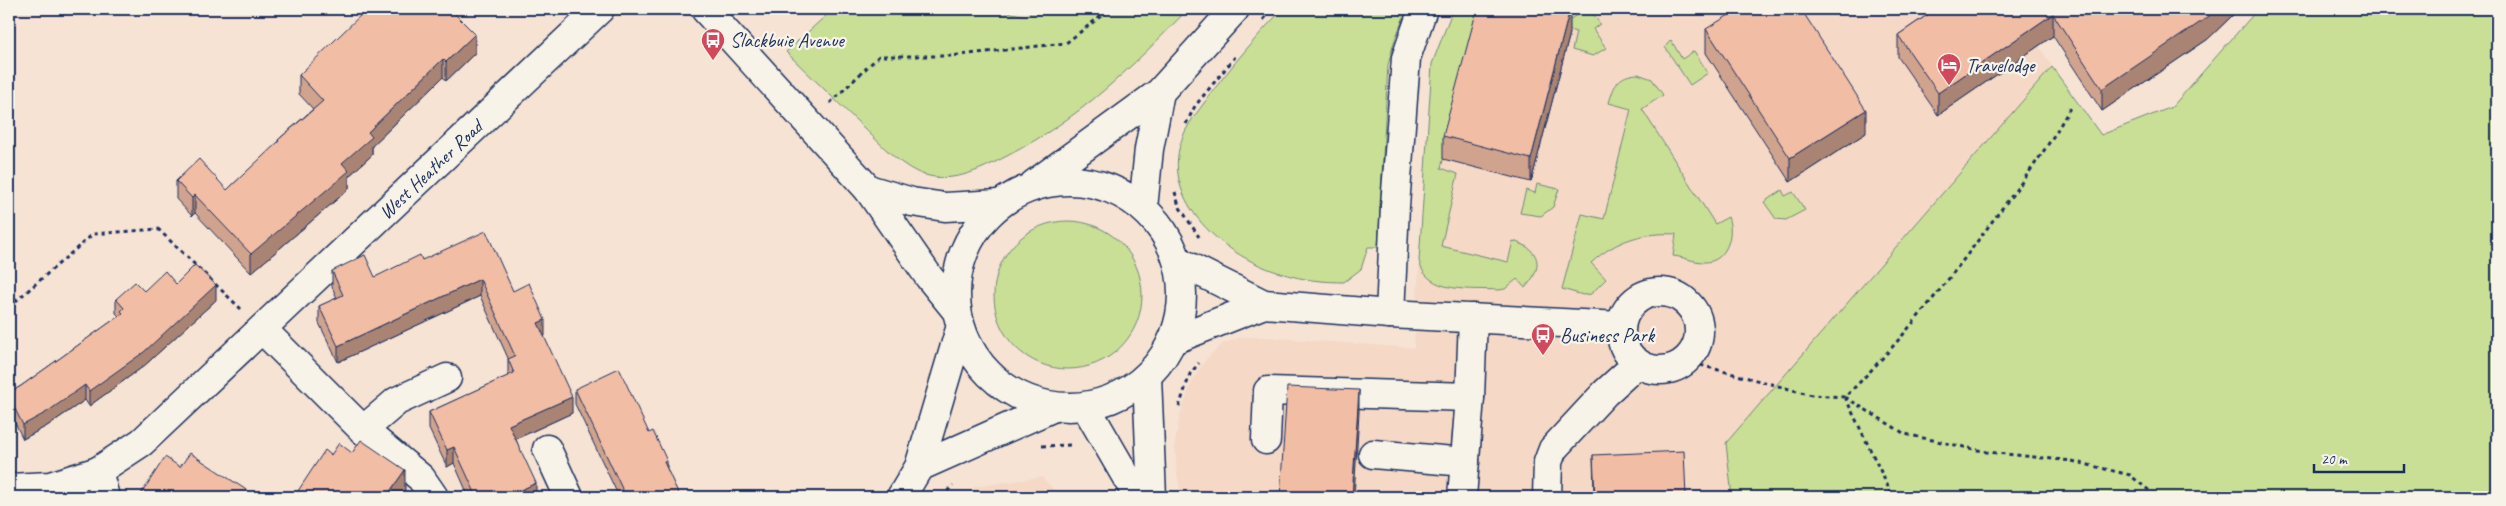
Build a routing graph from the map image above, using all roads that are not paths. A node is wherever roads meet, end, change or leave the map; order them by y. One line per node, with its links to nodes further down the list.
1 (600, 9): 16 (street, West Heather Road)
2 (1235, 9): 5 (street)
3 (1422, 9): 12 (street)
4 (719, 14): 7 (street)
5 (1160, 92): 6 (street); 9 (street)
6 (1028, 187): 8 (street); 9 (street)
7 (868, 189): 8 (street); 14 (street)
8 (999, 204): 14 (street)
9 (1144, 208): 10 (street)
10 (1178, 261): 11 (street); 17 (street)
11 (1264, 304): 12 (street); 17 (street)
12 (1390, 314): 13 (street)
13 (1473, 318): 15 (street); 21 (street)
14 (958, 319): 22 (street); 29 (street)
15 (1621, 326): 18 (street); 18 (street)
16 (262, 329): 24 (street); 30 (street, West Heather Road)
17 (1173, 340): 19 (street)
18 (1638, 363): 39 (street)
19 (1147, 377): 23 (street); 37 (street)
20 (447, 378): 24 (street)
21 (1470, 397): 25 (street); 28 (street)
22 (1054, 407): 23 (street); 29 (street)
23 (1086, 407): 36 (street)
24 (363, 430): 33 (street)
25 (1266, 440)
26 (547, 449): 34 (street)
27 (1373, 454): 28 (street)
28 (1465, 462): 38 (street)
29 (919, 467): 35 (street)
30 (98, 471): 31 (street, West Heather Road); 32 (street)
31 (9, 488)
32 (106, 497)
33 (434, 497)
34 (569, 497)
35 (901, 497)
36 (1138, 497)
37 (1152, 497)
38 (1462, 497)
39 (1547, 497)

